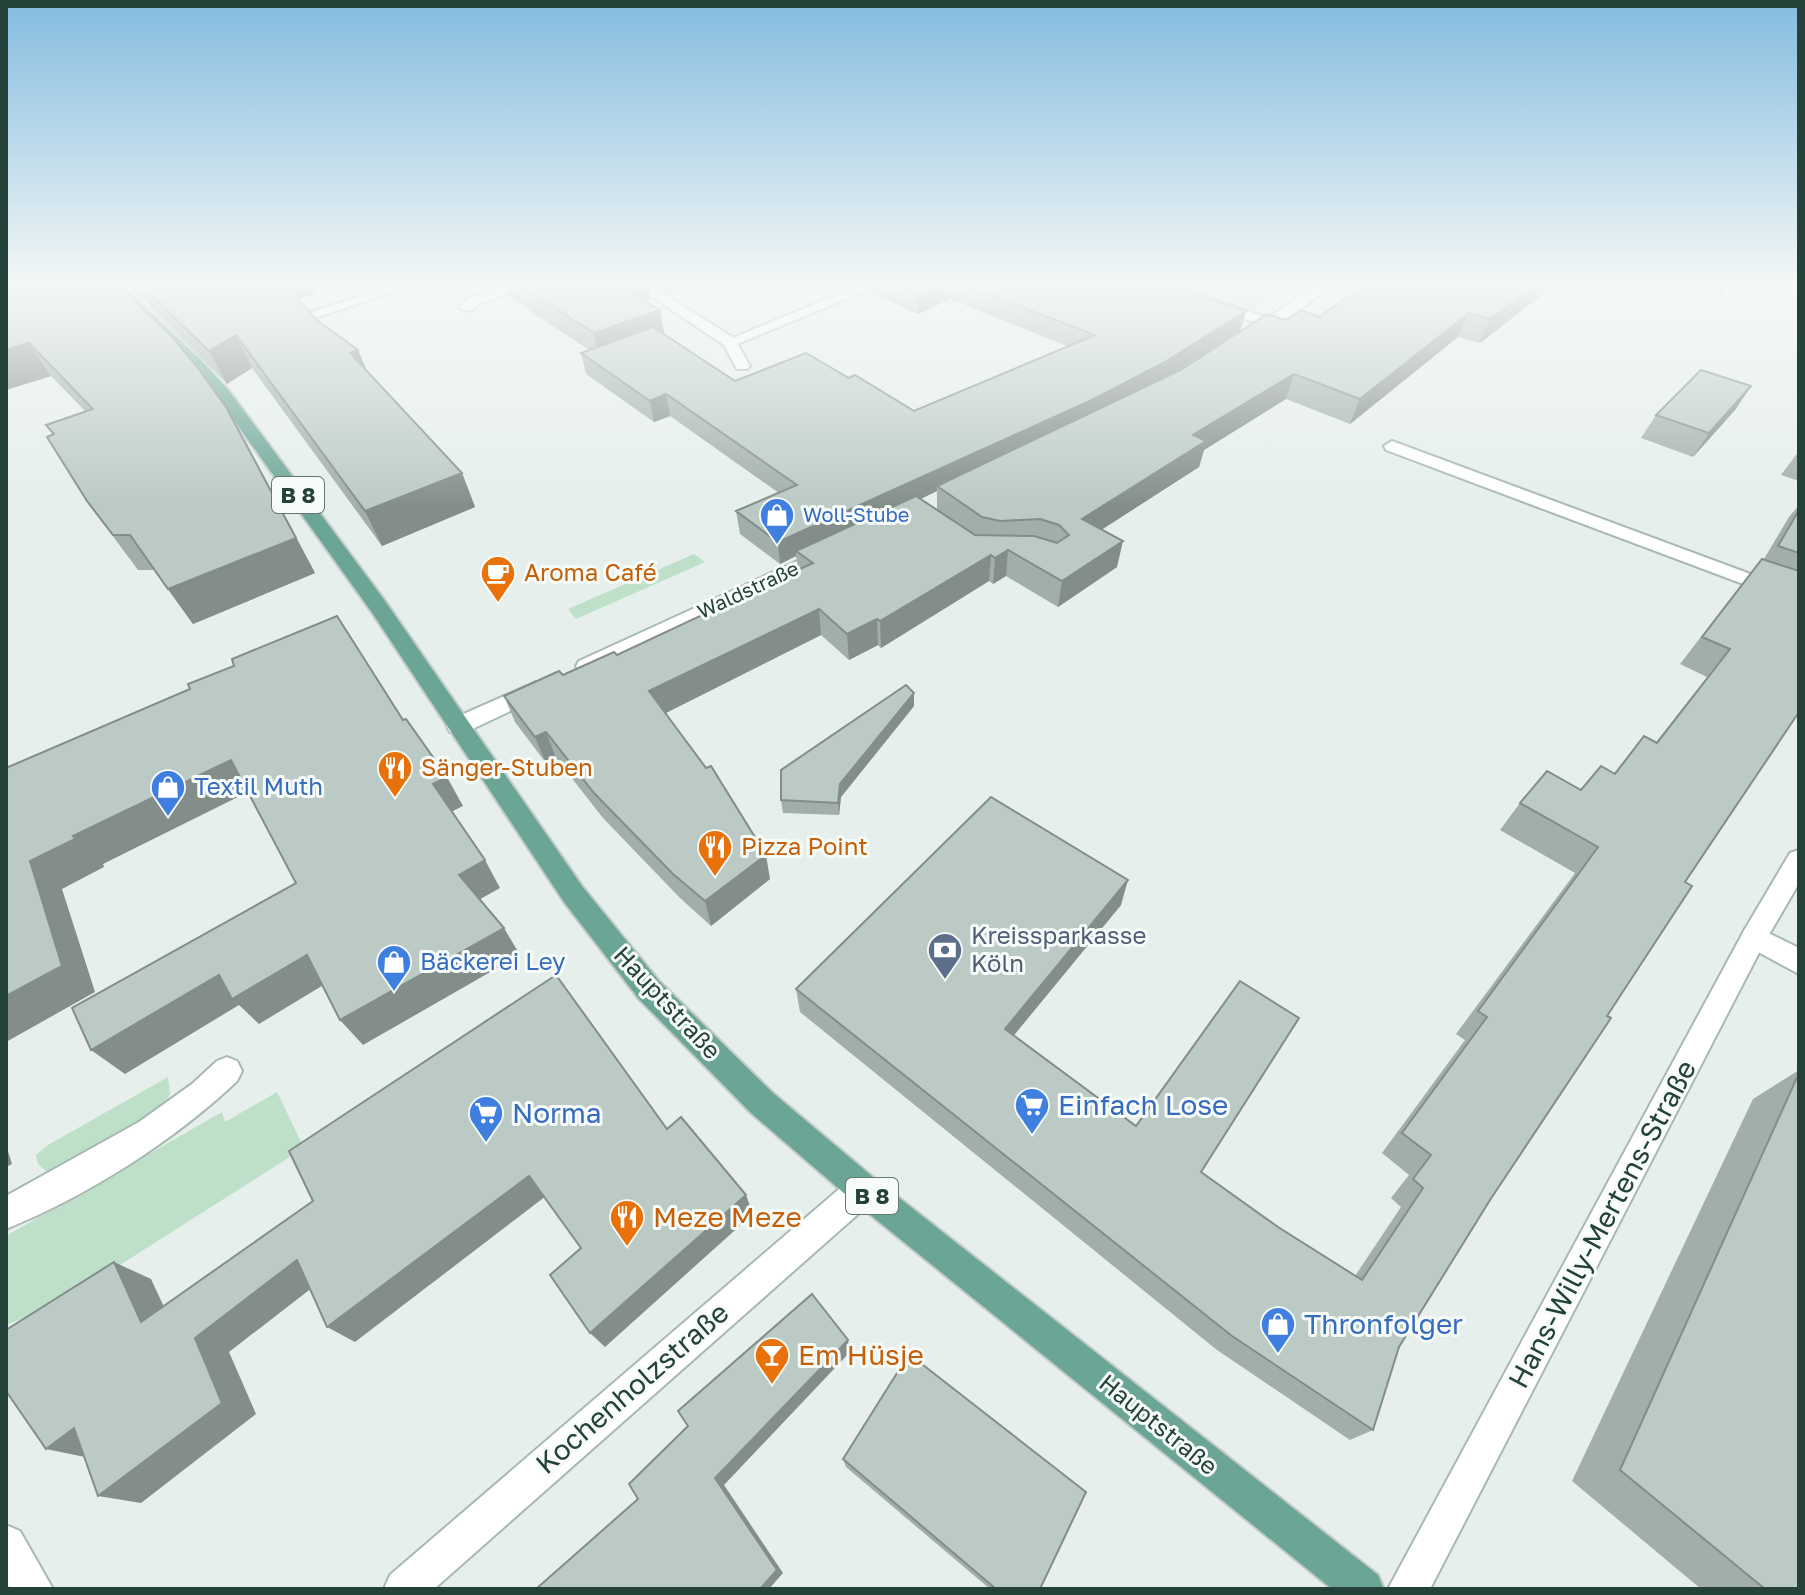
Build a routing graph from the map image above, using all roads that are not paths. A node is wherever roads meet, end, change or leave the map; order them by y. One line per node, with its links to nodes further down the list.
1 (192, 358): 7 (main road, Hauptstraße / B 8)
2 (738, 358): 3 (street)
3 (742, 366)
4 (1392, 446): 6 (street)
5 (849, 543): 7 (street, Waldstraße)
6 (1799, 599)
7 (458, 726): 12 (main road, Hauptstraße / B 8)
8 (1799, 860): 9 (street, Hans-Willy-Mertens-Straße)
9 (1754, 937): 10 (street); 18 (street, Hans-Willy-Mertens-Straße)
10 (1799, 962)
11 (227, 1071): 13 (street)
12 (863, 1189): 16 (street, Kochenholzstraße); 17 (main road, Hauptstraße / B 8)
13 (6, 1213)
14 (6, 1545): 15 (street)
15 (33, 1589)
16 (404, 1589)
17 (1364, 1589)
18 (1408, 1589)

